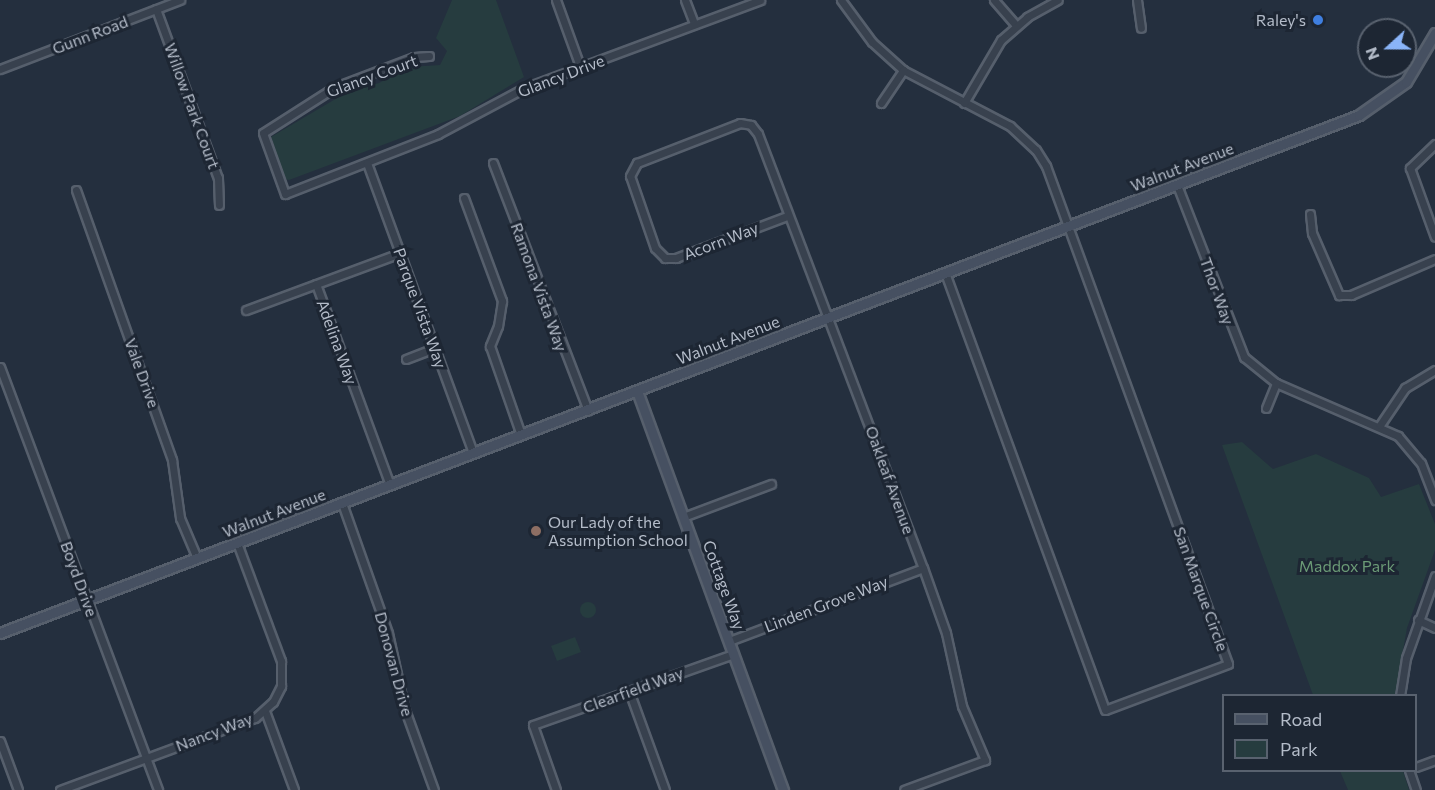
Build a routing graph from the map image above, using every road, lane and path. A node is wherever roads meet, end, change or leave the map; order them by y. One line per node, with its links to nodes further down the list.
1 (180, 0): 9 (street, Gunn Road)
2 (556, 0): 16 (street)
3 (685, 0): 10 (street)
4 (760, 0): 10 (street, Glancy Drive)
5 (841, 0): 17 (street)
6 (994, 0): 11 (street)
7 (1058, 0): 11 (street)
8 (1137, 0): 12 (street)
9 (156, 9): 15 (street, Gunn Road); 27 (street, Willow Park Court)
10 (694, 24): 16 (street, Glancy Drive)
11 (1016, 25): 19 (street)
12 (1140, 28)
13 (1435, 33): 24 (main road, Walnut Avenue)
14 (429, 57): 22 (street, Glancy Court)
15 (0, 69)
16 (581, 69): 22 (street, Glancy Drive)
17 (903, 70): 18 (street); 19 (street)
18 (881, 103)
19 (964, 103): 30 (street)
20 (751, 125): 29 (street, Oakleaf Avenue); 29 (street, Acorn Way)
21 (1435, 144): 31 (street)
22 (367, 163): 32 (street, Parque Vista Way)
23 (494, 163): 45 (street, Ramona Vista Way)
24 (1178, 184): 30 (main road, Walnut Avenue); 42 (street, Thor Way)
25 (76, 190): 55 (street, Vale Drive)
26 (464, 198): 47 (street)
27 (219, 205)
28 (1310, 214): 33 (street)
29 (787, 216): 37 (street, Oakleaf Avenue)
30 (1070, 226): 34 (main road, Walnut Avenue); 34 (street, San Marque Circle)
31 (1435, 237)
32 (400, 253): 35 (street, Adelina Way); 38 (street, Parque Vista Way)
33 (1435, 259)
34 (945, 273): 37 (main road, Walnut Avenue)
35 (316, 284): 36 (street); 50 (street, Adelina Way)
36 (246, 310)
37 (828, 318): 43 (main road, Walnut Avenue); 56 (street, Oakleaf Avenue)
38 (435, 348): 39 (street); 48 (street, Parque Vista Way)
39 (406, 359)
40 (0, 367): 58 (street, Boyd Drive)
41 (1435, 370): 46 (street)
42 (1276, 383): 44 (street); 46 (street, Thor Way)
43 (637, 391): 45 (main road, Walnut Avenue); 53 (main road, Cottage Way)
44 (1266, 408)
45 (588, 410): 47 (main road, Walnut Avenue)
46 (1380, 425): 51 (street, Thor Way)
47 (521, 435): 48 (main road, Walnut Avenue)
48 (473, 453): 50 (main road, Walnut Avenue)
49 (771, 484): 53 (street)
50 (390, 485): 52 (main road, Walnut Avenue)
51 (1435, 500)
52 (342, 503): 54 (main road, Walnut Avenue); 76 (street, Donovan Drive)
53 (683, 517): 62 (main road, Cottage Way)
54 (237, 543): 55 (main road, Walnut Avenue); 66 (street, Nancy Way)
55 (197, 558): 58 (main road, Walnut Avenue)
56 (922, 568): 62 (street, Linden Grove Way); 80 (street, Oakleaf Avenue)
57 (1435, 576): 59 (street)
58 (87, 600): 61 (main road, Walnut Avenue); 68 (street, Boyd Drive)
59 (1418, 620): 60 (street); 65 (street)
60 (1435, 628)
61 (0, 633)
62 (729, 641): 63 (main road, Cottage Way)
63 (734, 654): 64 (street, Clearfield Way); 79 (main road, Cottage Way)
64 (629, 691): 77 (street, Clearfield Way); 78 (street)
65 (1400, 694)
66 (265, 711): 68 (street, Nancy Way); 75 (street)
67 (0, 741): 72 (street)
68 (146, 758): 73 (street, Nancy Way); 74 (street, Boyd Drive)
69 (1435, 760): 70 (street)
70 (1417, 767)
71 (1409, 772): 81 (street)
72 (18, 790)
73 (60, 790)
74 (158, 790)
75 (294, 790)
76 (434, 790)
77 (556, 790)
78 (665, 790)
79 (783, 790)
80 (904, 790)
81 (1416, 790)

